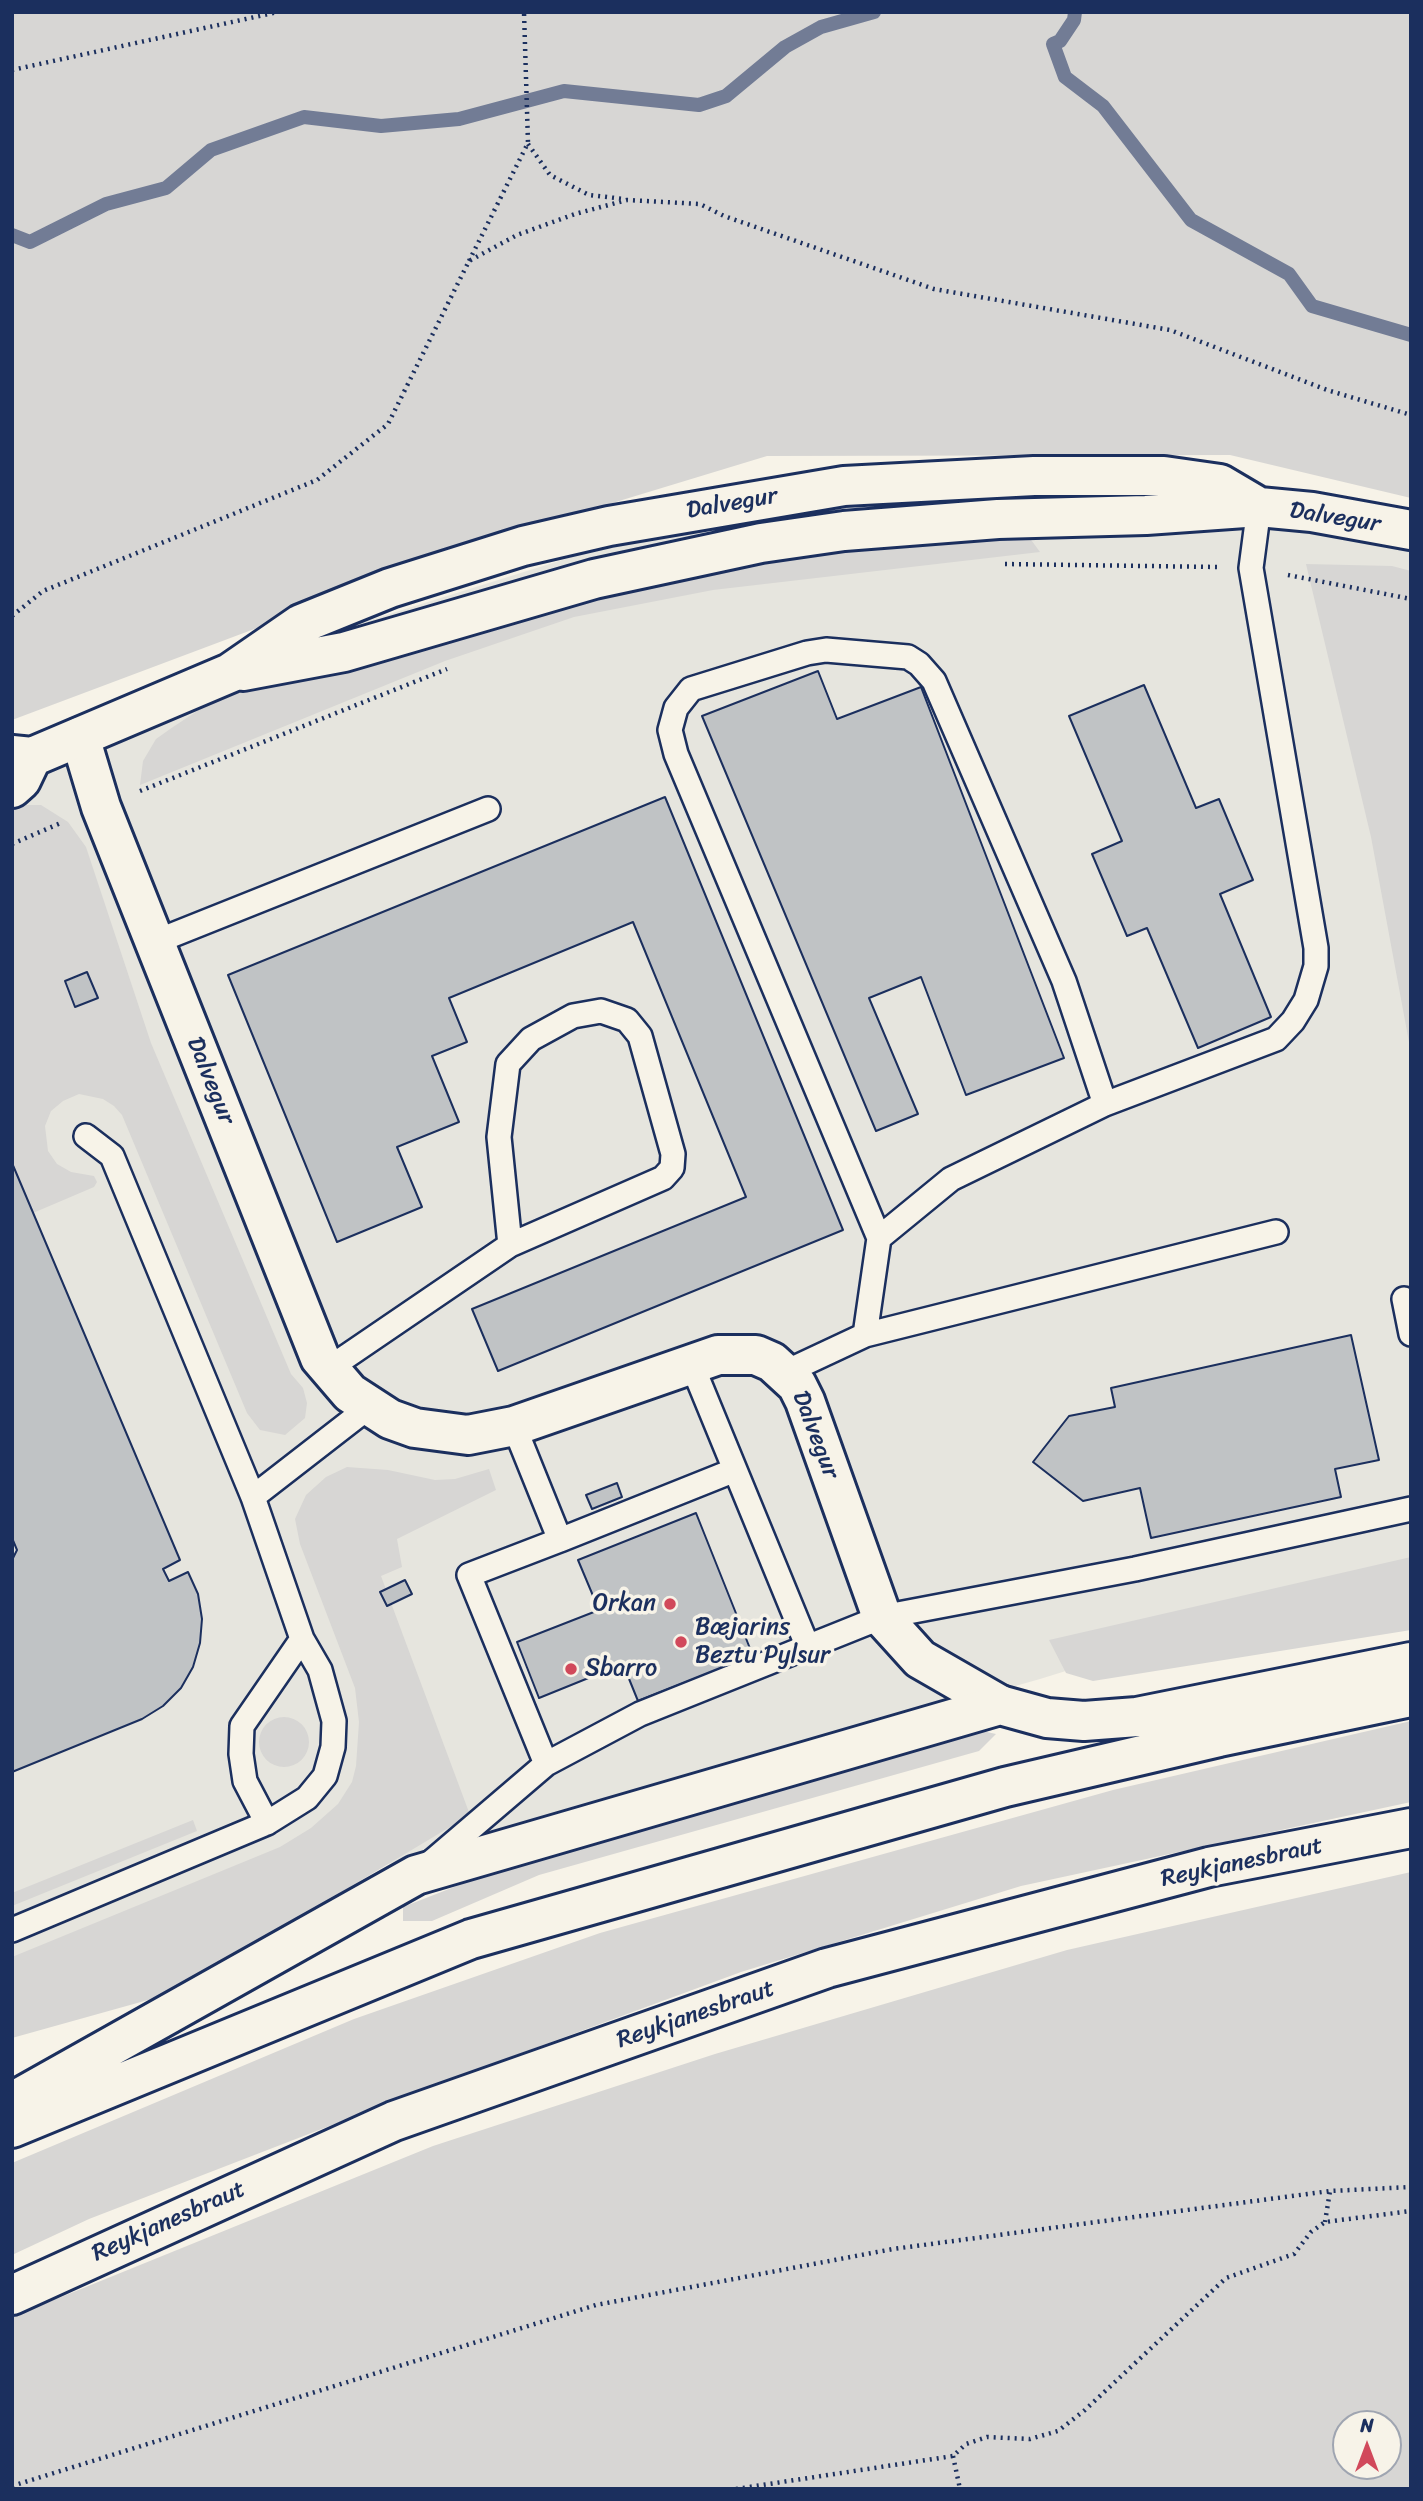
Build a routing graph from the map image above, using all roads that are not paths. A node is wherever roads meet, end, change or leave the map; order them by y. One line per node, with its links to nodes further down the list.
1 (1259, 507): 2 (main road, Dalvegur); 3 (main road, Dalvegur); 3 (main road, Dalvegur); 8 (lane)
2 (1411, 530)
3 (230, 673): 4 (main road, Dalvegur)
4 (80, 737): 5 (main road, Dalvegur); 7 (main road, Dalvegur)
5 (19, 767)
6 (488, 809): 7 (lane)
7 (155, 942): 17 (main road, Dalvegur)
8 (1105, 1104): 11 (lane); 11 (lane)
9 (86, 1136): 22 (lane)
10 (1276, 1232): 14 (lane)
11 (879, 1238): 14 (lane)
12 (510, 1245): 12 (lane); 17 (lane)
13 (1404, 1298): 15 (lane)
14 (865, 1335): 18 (lane)
15 (1411, 1335)
16 (692, 1365): 18 (main road, Dalvegur); 20 (main road, Dalvegur); 21 (lane)
17 (328, 1368): 19 (main road, Dalvegur)
18 (786, 1372): 25 (main road, Dalvegur)
19 (369, 1407): 20 (main road, Dalvegur); 22 (lane)
20 (514, 1426): 24 (lane)
21 (735, 1470): 24 (lane); 27 (lane)
22 (253, 1497): 26 (lane)
23 (1411, 1509): 25 (lane)
24 (560, 1540): 31 (lane)
25 (882, 1617): 27 (lane); 30 (main road, Dalvegur)
26 (302, 1639): 32 (lane); 32 (lane)
27 (807, 1645): 31 (lane)
28 (1411, 1662): 30 (main road, Dalvegur)
29 (1411, 1697): 37 (main road)
30 (1000, 1705): 34 (main road)
31 (545, 1764): 34 (lane)
32 (267, 1823): 35 (lane)
33 (1411, 1828): 38 (main road, Reykjanesbraut)
34 (416, 1875): 36 (main road)
35 (12, 1930)
36 (12, 2102)
37 (12, 2128)
38 (12, 2295)

